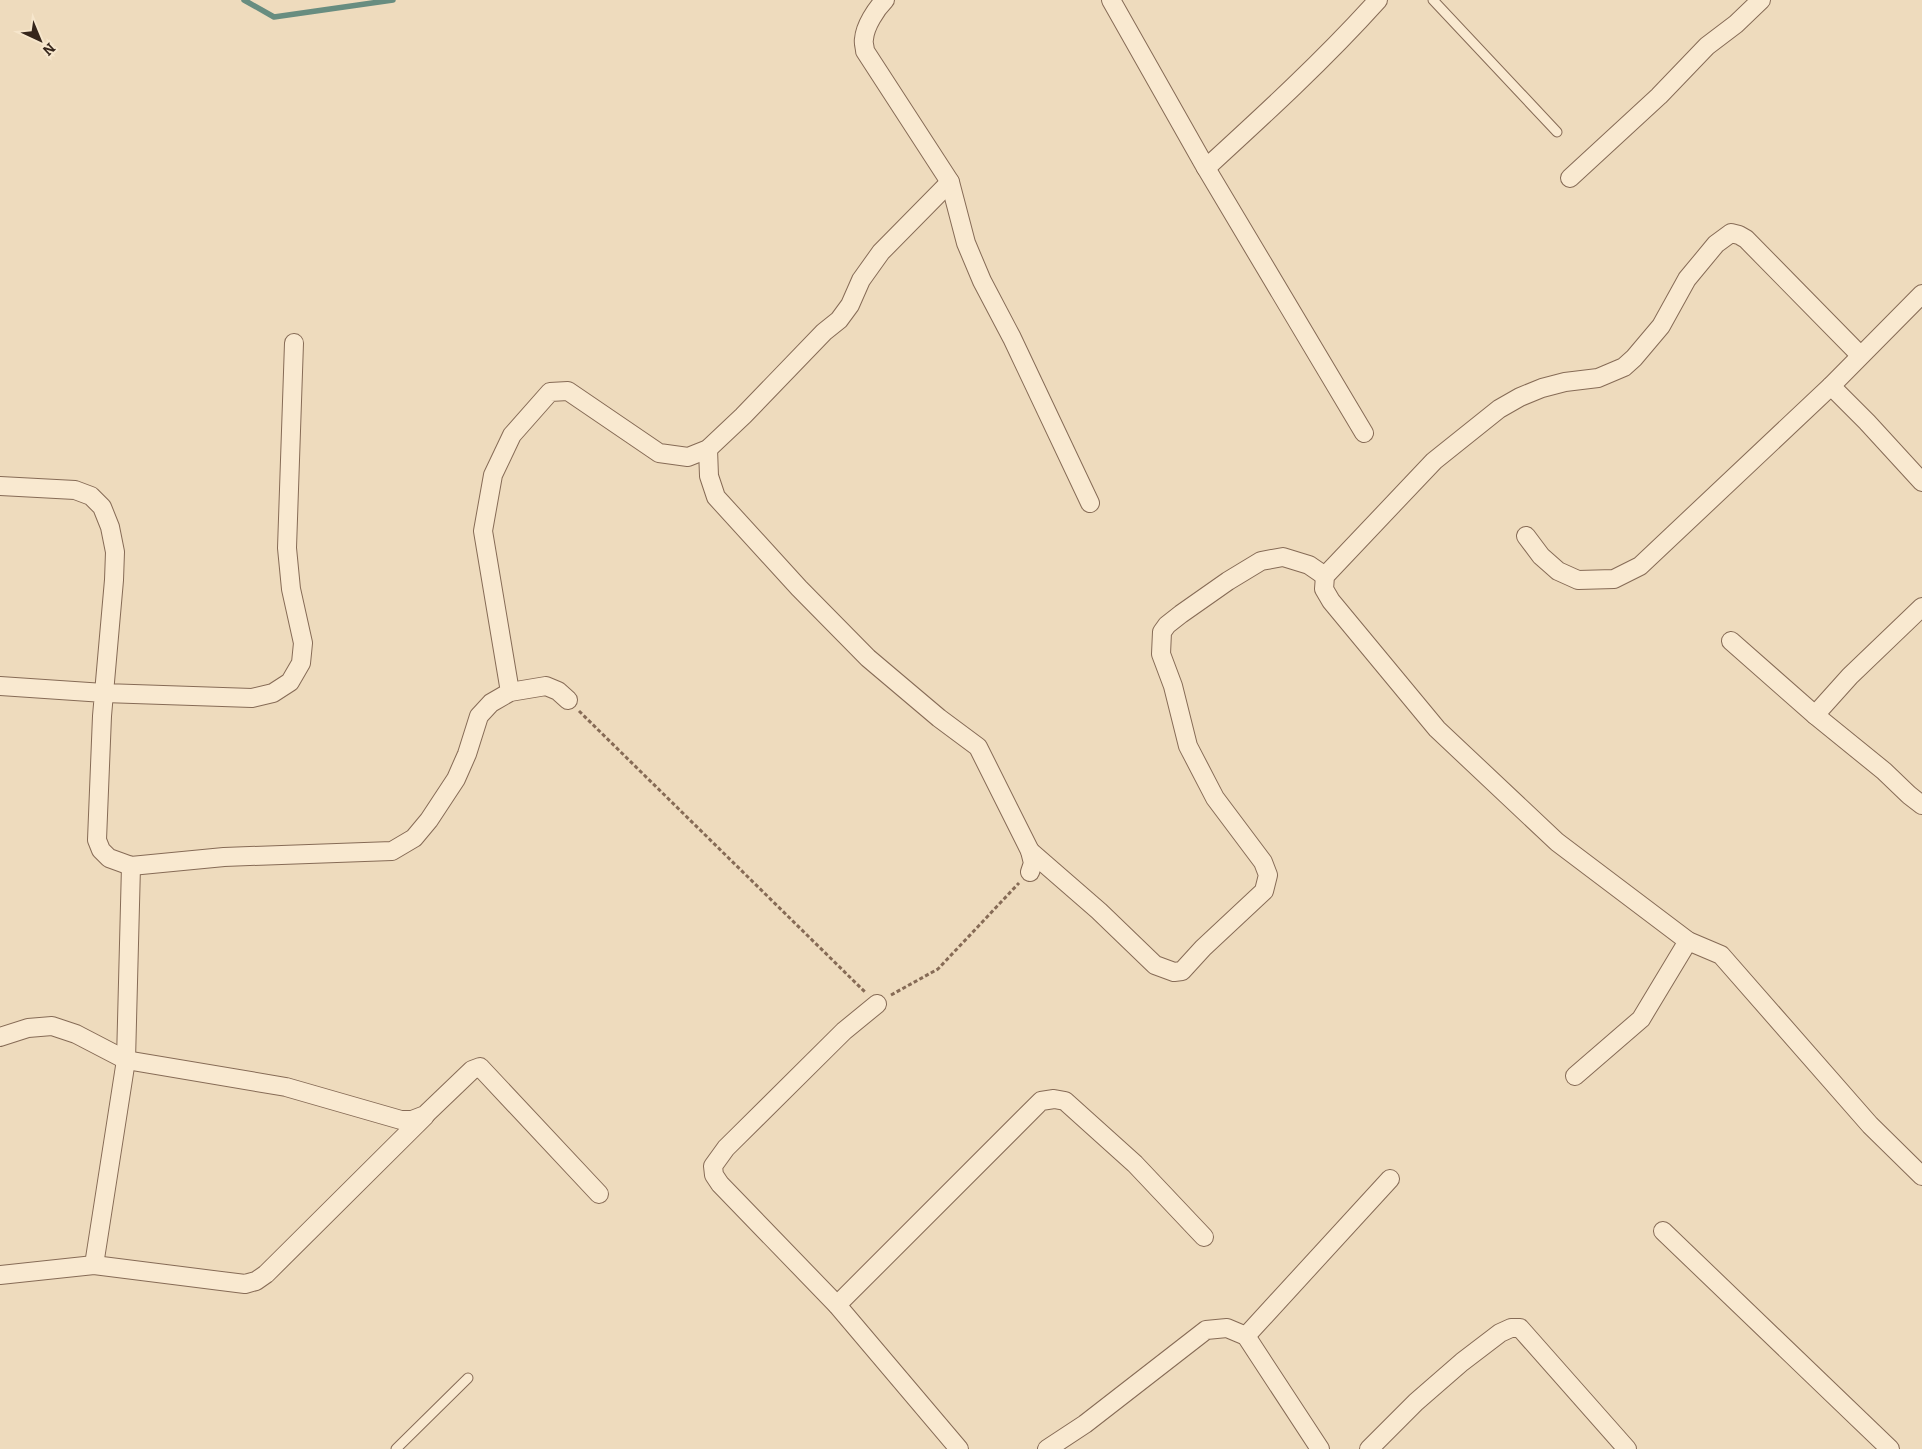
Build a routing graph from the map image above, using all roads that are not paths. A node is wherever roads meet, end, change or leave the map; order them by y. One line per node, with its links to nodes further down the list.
1 (885, 0): 9 (street)
2 (1111, 0): 7 (street)
3 (1378, 0): 7 (street)
4 (1433, 0): 6 (lane)
5 (1762, 0): 8 (street)
6 (1557, 132)
7 (1206, 168): 14 (street)
8 (1570, 178)
9 (950, 182): 15 (street); 18 (street)
10 (1922, 294): 12 (street)
11 (294, 343): 25 (street)
12 (1860, 355): 13 (street); 20 (street)
13 (1831, 386): 16 (street); 19 (street)
14 (1364, 433)
15 (708, 448): 24 (street); 29 (street)
16 (1922, 482)
17 (0, 486): 25 (street)
18 (1090, 503)
19 (1526, 536)
20 (1325, 576): 29 (street); 32 (street)
21 (1922, 607): 27 (street)
22 (1731, 641): 27 (street)
23 (0, 686): 25 (street)
24 (510, 692): 26 (street); 30 (street)
25 (104, 693): 30 (street)
26 (568, 700)
27 (1815, 715): 28 (street)
28 (1922, 805)
29 (1030, 851): 31 (street)
30 (131, 866): 35 (street)
31 (1030, 872)
32 (1688, 941): 36 (street); 38 (street)
33 (877, 1004): 45 (street)
34 (0, 1038): 35 (street)
35 (126, 1060): 37 (street); 43 (street)
36 (1575, 1076)
37 (425, 1115): 40 (street); 43 (street)
38 (1922, 1176)
39 (1390, 1179): 46 (street)
40 (600, 1194)
41 (1663, 1231): 54 (street)
42 (1204, 1237): 45 (street)
43 (94, 1265): 44 (street)
44 (0, 1275)
45 (837, 1305): 49 (street)
46 (1246, 1336): 50 (street); 51 (street)
47 (468, 1378): 48 (lane)
48 (396, 1449)
49 (959, 1449)
50 (1047, 1449)
51 (1320, 1449)
52 (1369, 1449): 53 (street)
53 (1627, 1449)
54 (1890, 1449)

